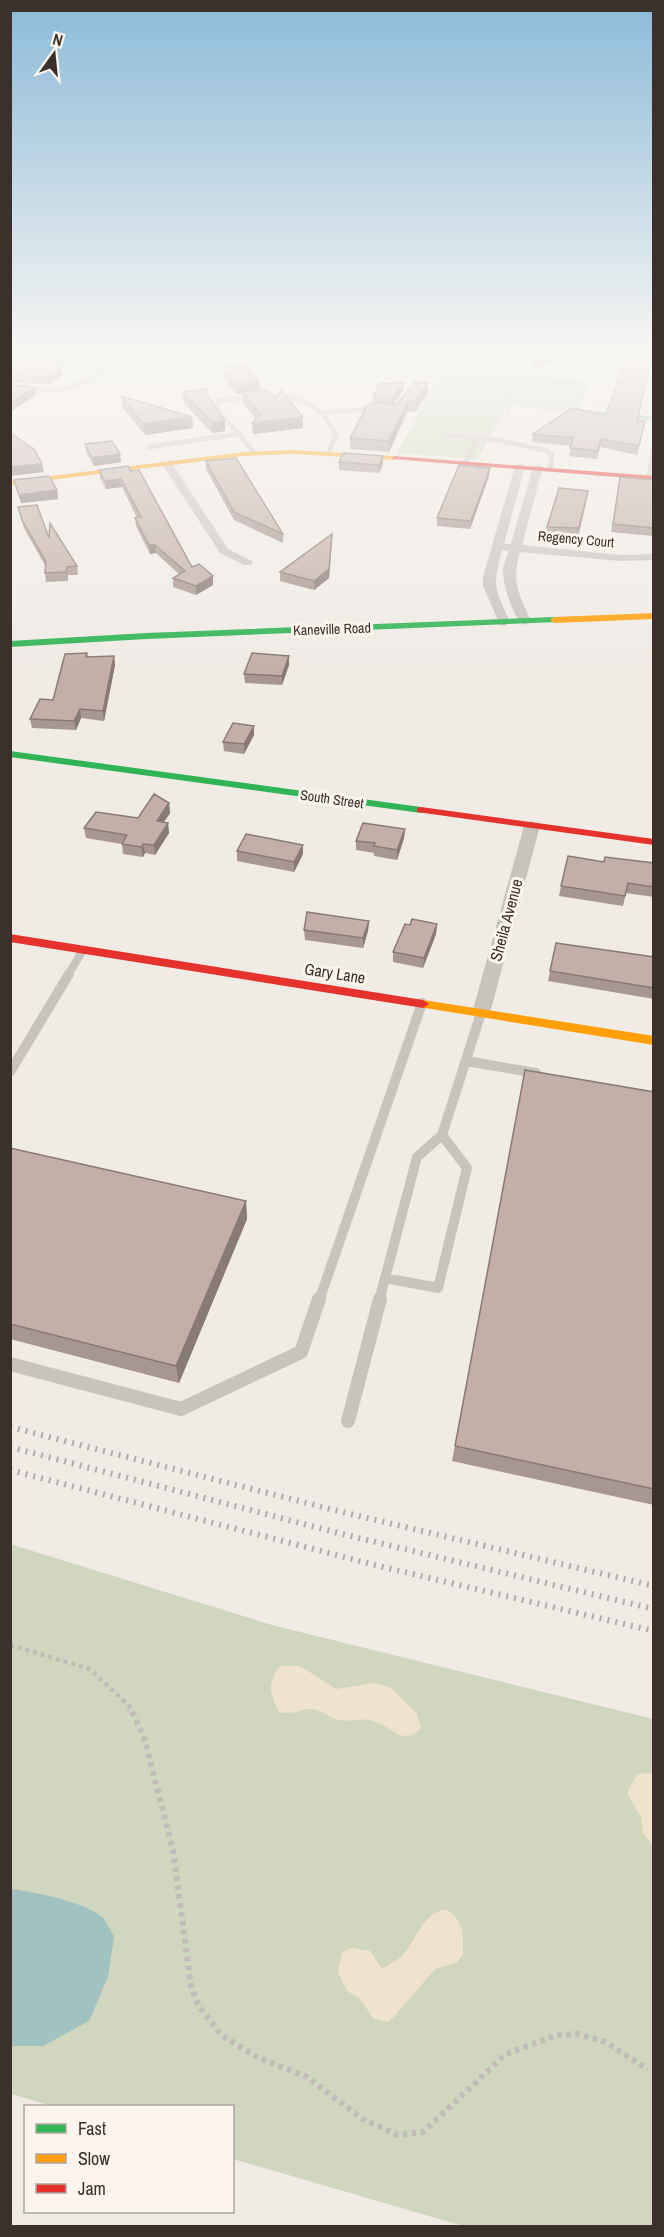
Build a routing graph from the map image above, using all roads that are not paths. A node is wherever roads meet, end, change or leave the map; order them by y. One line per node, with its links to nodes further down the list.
1 (199, 460): 6 (street)
2 (444, 460): 5 (street)
3 (549, 460): 8 (lane)
4 (652, 460): 9 (lane)
5 (466, 462): 7 (street)
6 (167, 464): 10 (street); 14 (street)
7 (520, 466): 8 (street); 11 (street)
8 (544, 468): 9 (street); 12 (street)
9 (651, 478)
10 (10, 483)
11 (496, 546): 12 (street, Regency Court); 17 (street)
12 (515, 548): 13 (street, Regency Court); 16 (street)
13 (654, 557)
14 (248, 563)
15 (654, 616): 16 (street, Kaneville Road)
16 (525, 621): 17 (street, Kaneville Road)
17 (504, 622): 18 (street, Kaneville Road)
18 (10, 644)
19 (10, 754): 20 (street, South Street)
20 (532, 826): 21 (street, South Street); 25 (street, Sheila Avenue)
21 (654, 842)
22 (10, 938): 23 (street, Gary Lane)
23 (83, 950): 24 (street, Gary Lane); 28 (lane)
24 (422, 1004): 25 (street, Gary Lane); 32 (lane)
25 (481, 1013): 26 (street, Gary Lane); 27 (lane)
26 (654, 1041)
27 (466, 1061): 29 (lane); 30 (lane)
28 (10, 1072)
29 (548, 1075)
30 (442, 1135): 31 (lane); 31 (lane)
31 (385, 1278): 33 (lane)
32 (10, 1364)
33 (348, 1420)

